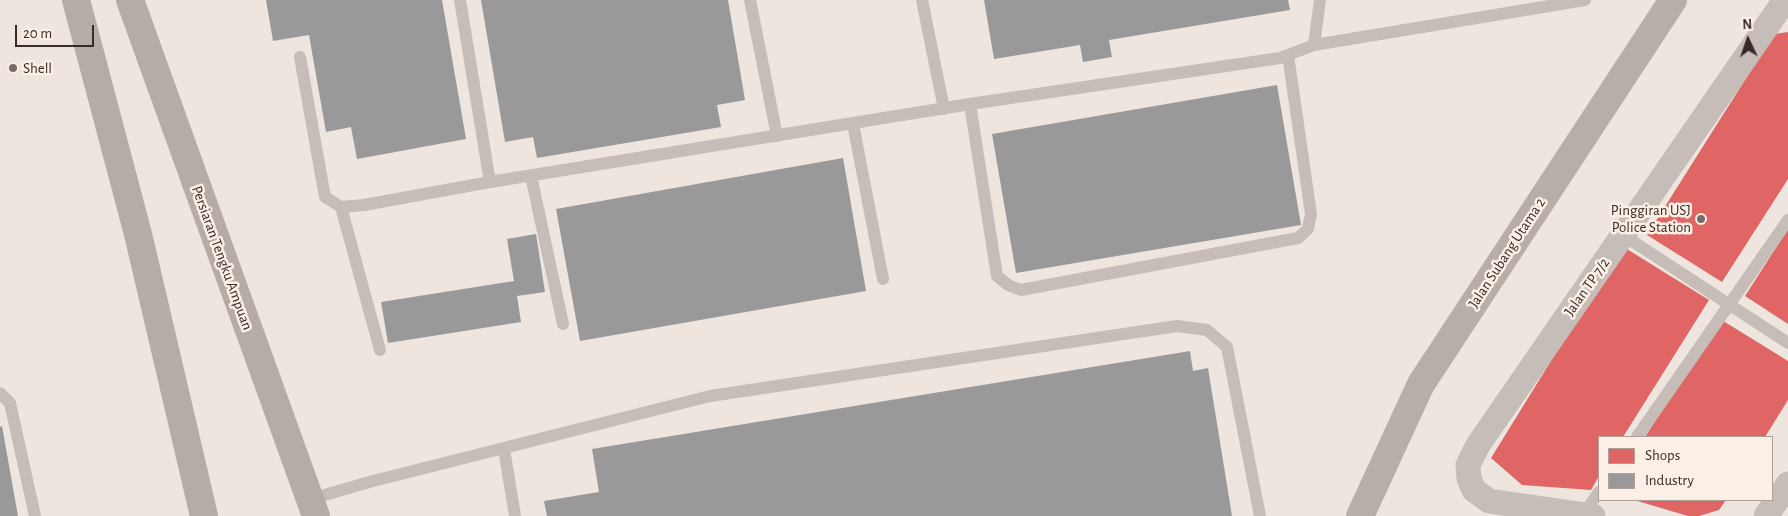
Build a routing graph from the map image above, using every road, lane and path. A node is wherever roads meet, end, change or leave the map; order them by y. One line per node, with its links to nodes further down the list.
1 (130, 0): 32 (main road, Persiaran Tengku Ampuan)
2 (460, 0): 18 (lane)
3 (750, 0): 16 (lane)
4 (922, 0): 14 (lane)
5 (1320, 0): 10 (lane)
6 (1585, 0): 10 (lane)
7 (1673, 0): 38 (main road, Jalan Subang Utama 2)
8 (1785, 0): 21 (street, Jalan TP 7/2)
9 (74, 3): 33 (main road)
10 (1314, 45): 11 (lane)
11 (1288, 55): 13 (lane); 13 (lane)
12 (300, 57): 19 (lane)
13 (970, 104): 14 (lane)
14 (944, 109): 15 (lane)
15 (853, 124): 16 (lane); 22 (lane)
16 (777, 136): 17 (lane)
17 (531, 176): 18 (lane); 24 (lane)
18 (490, 182): 19 (lane)
19 (341, 207): 26 (lane)
20 (1788, 220): 23 (lane)
21 (1623, 235): 23 (lane); 34 (street, Jalan TP 7/2)
22 (883, 279)
23 (1730, 304): 25 (lane); 28 (lane)
24 (563, 324)
25 (1788, 343)
26 (380, 350)
27 (0, 393): 35 (lane)
28 (1638, 436)
29 (504, 449): 32 (lane); 36 (lane); 37 (lane)
30 (1788, 484): 39 (street)
31 (1598, 494): 34 (lane)
32 (314, 508)
33 (199, 513)
34 (1588, 515)
35 (35, 516)
36 (515, 516)
37 (1260, 516)
38 (1360, 516)
39 (1766, 516)

